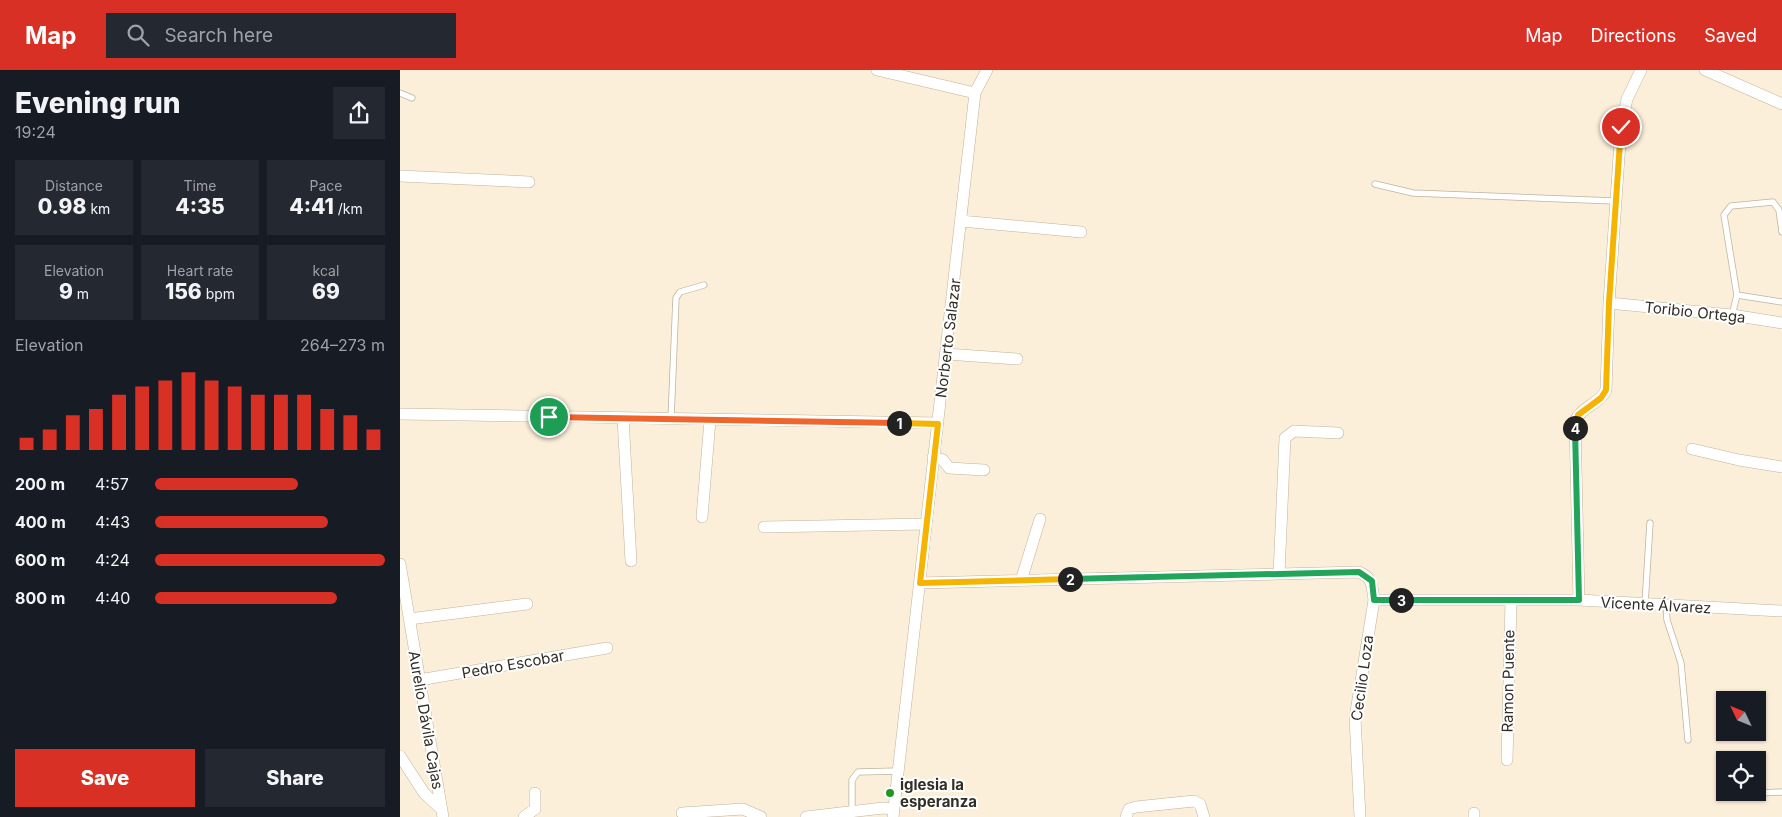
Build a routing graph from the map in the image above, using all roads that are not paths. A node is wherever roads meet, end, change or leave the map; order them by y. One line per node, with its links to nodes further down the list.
1 (877, 70): 6 (street)
2 (987, 70): 6 (street, Norberto Salazar)
3 (1641, 70): 12 (street)
4 (1705, 70): 8 (street)
5 (400, 93): 7 (lane)
6 (976, 93): 13 (street, Norberto Salazar)
7 (412, 98)
8 (1782, 104)
9 (400, 176): 10 (street)
10 (529, 182)
11 (1375, 184): 12 (lane)
12 (1615, 201): 19 (street)
13 (961, 221): 14 (street); 22 (street, Norberto Salazar)
14 (1081, 232)
15 (1782, 232): 17 (lane)
16 (704, 285): 26 (lane)
17 (1737, 295): 18 (lane); 20 (lane)
18 (1782, 302)
19 (1609, 303): 20 (street, Toribio Ortega); 45 (street)
20 (1732, 315): 21 (street, Toribio Ortega)
21 (1782, 323)
22 (946, 354): 23 (street); 28 (street, Norberto Salazar)
23 (1017, 359)
24 (400, 414): 25 (street)
25 (623, 418): 26 (street); 39 (street)
26 (671, 419): 27 (street)
27 (710, 420): 28 (street); 34 (street)
28 (938, 424): 31 (street, Norberto Salazar)
29 (1338, 433): 41 (street)
30 (1692, 449): 32 (street)
31 (933, 458): 33 (street); 37 (street, Norberto Salazar)
32 (1782, 467)
33 (984, 470)
34 (702, 517)
35 (1040, 519): 42 (street)
36 (1650, 523): 48 (lane)
37 (926, 524): 38 (street); 43 (street, Norberto Salazar)
38 (764, 527)
39 (631, 560)
40 (400, 564): 51 (street, Aurelio Dávila Cajas)
41 (1279, 574): 42 (street); 44 (street)
42 (1021, 580): 43 (street)
43 (920, 583): 57 (street, Norberto Salazar)
44 (1374, 600): 46 (street, Vicente Álvarez); 70 (street, Cecilio Loza)
45 (1579, 600): 46 (street, Vicente Álvarez); 48 (street, Vicente Álvarez)
46 (1511, 601): 56 (street, Ramon Puente)
47 (527, 604): 51 (street)
48 (1645, 604): 49 (street, Vicente Álvarez)
49 (1666, 605): 50 (street, Vicente Álvarez); 54 (lane)
50 (1782, 611)
51 (409, 619): 53 (street, Aurelio Dávila Cajas)
52 (607, 648): 53 (street, Pedro Escobar)
53 (420, 680): 62 (street, Aurelio Dávila Cajas)
54 (1688, 740)
55 (400, 756): 62 (street)
56 (1507, 760)
57 (898, 771): 61 (lane); 64 (street, Norberto Salazar)
58 (1782, 792): 60 (lane)
59 (535, 793): 65 (street)
60 (1766, 793)
61 (852, 812): 64 (street); 67 (street)
62 (442, 813)
63 (682, 813): 66 (street)
64 (893, 813)
65 (524, 817)
66 (761, 817)
67 (806, 817)
68 (1126, 817): 69 (street)
69 (1204, 817)
70 (1360, 817)

